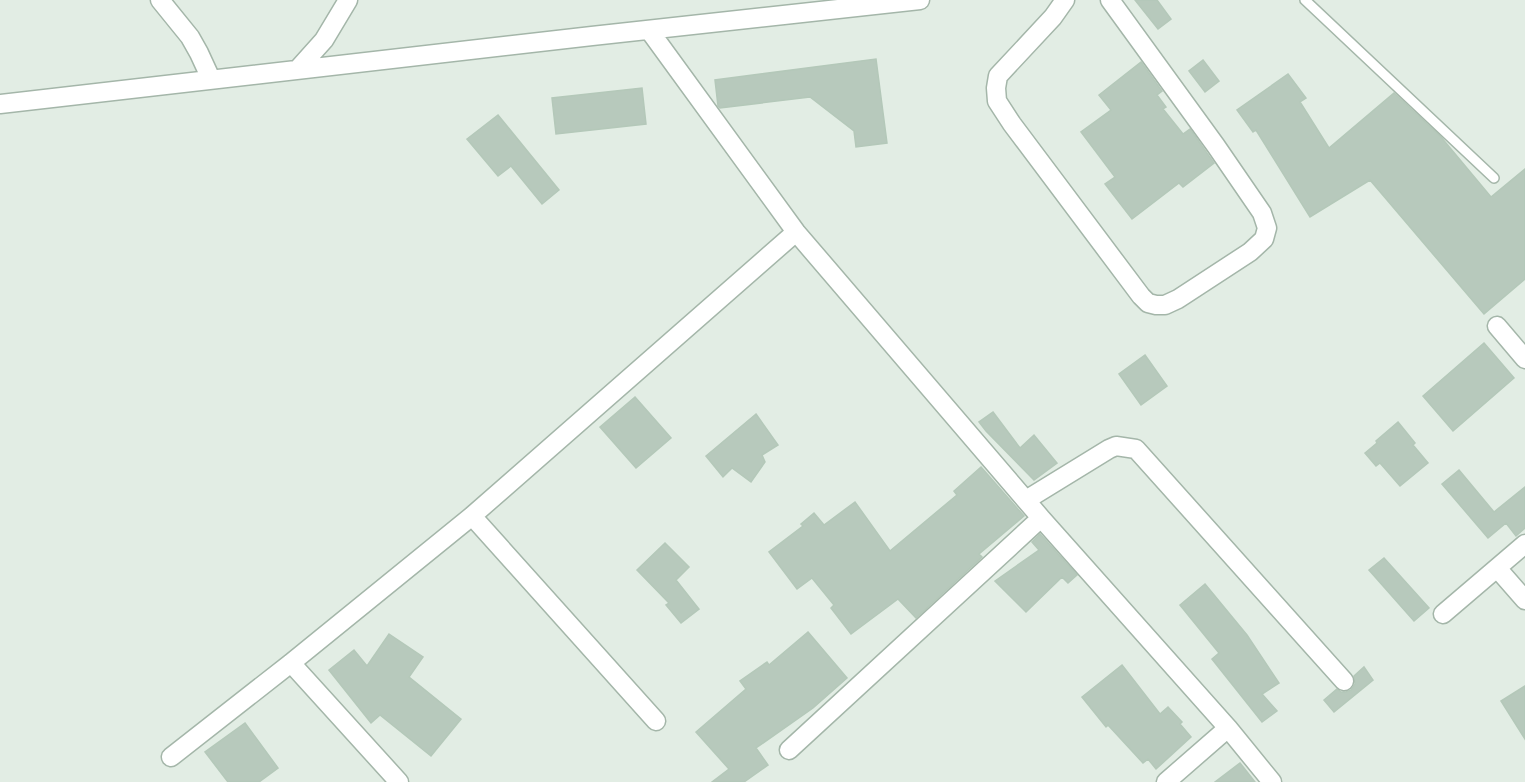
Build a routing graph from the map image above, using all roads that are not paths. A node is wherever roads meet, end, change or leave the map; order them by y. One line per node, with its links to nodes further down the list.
1 (160, 0): 9 (street)
2 (348, 0): 8 (street)
3 (920, 0): 7 (street)
4 (1065, 0): 5 (street)
5 (1110, 0)
6 (1305, 0): 11 (lane)
7 (650, 30): 8 (street); 12 (street)
8 (298, 69): 9 (street)
9 (211, 79): 10 (street)
10 (0, 104)
11 (1494, 178)
12 (796, 232): 15 (street); 16 (street)
13 (1497, 326): 14 (street)
14 (1525, 359)
15 (1026, 500): 17 (street); 23 (street)
16 (472, 516): 22 (street); 24 (street)
17 (1041, 518): 25 (street); 26 (street)
18 (1525, 544): 19 (street)
19 (1497, 568): 20 (street); 21 (street)
20 (1525, 600)
21 (1443, 614)
22 (291, 663): 27 (street); 28 (street)
23 (1344, 681)
24 (656, 721)
25 (1228, 728): 29 (street); 30 (street)
26 (789, 750)
27 (171, 757)
28 (399, 782)
29 (1166, 782)
30 (1272, 782)

